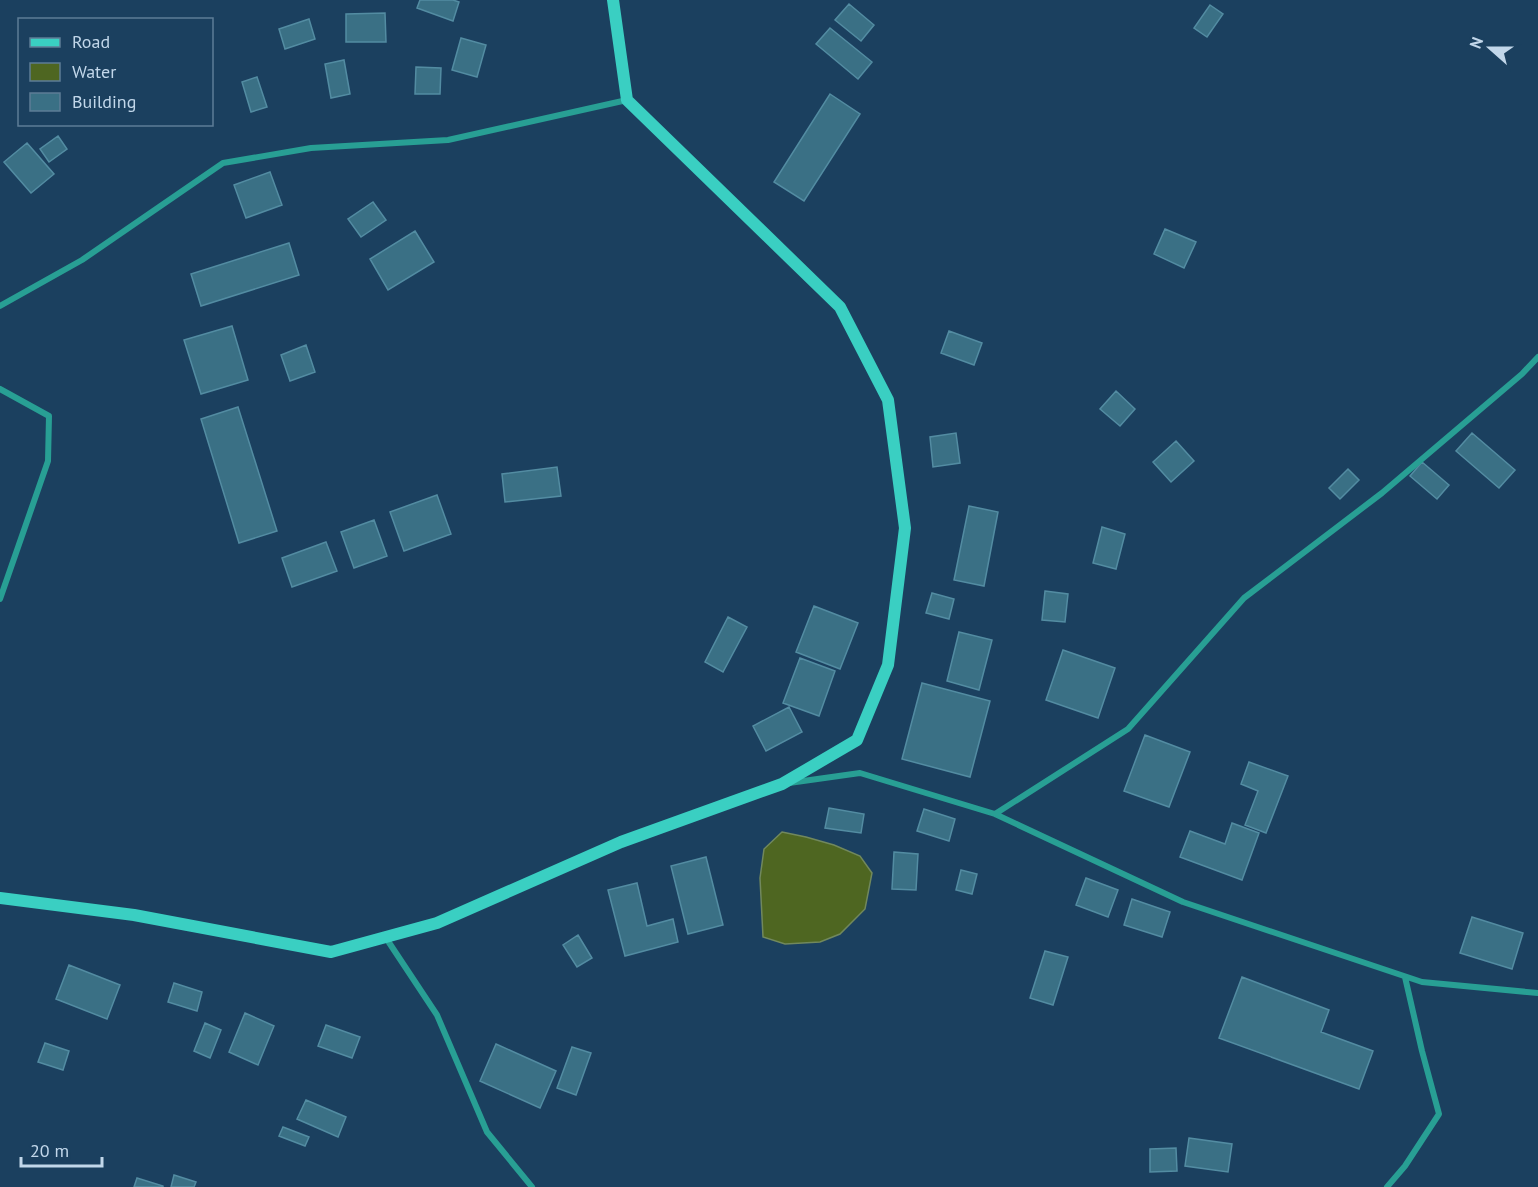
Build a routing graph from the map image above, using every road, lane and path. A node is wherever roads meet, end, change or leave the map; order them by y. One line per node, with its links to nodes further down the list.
1 (613, 0): 2 (main road)
2 (627, 100): 3 (street); 7 (main road)
3 (0, 306)
4 (1538, 357): 8 (street)
5 (0, 389): 6 (street)
6 (0, 599)
7 (782, 784): 8 (street); 10 (main road)
8 (995, 814): 11 (street)
9 (0, 898): 10 (main road)
10 (386, 937): 13 (street)
11 (1405, 977): 12 (street); 14 (street)
12 (1538, 993)
13 (532, 1187)
14 (1387, 1187)

